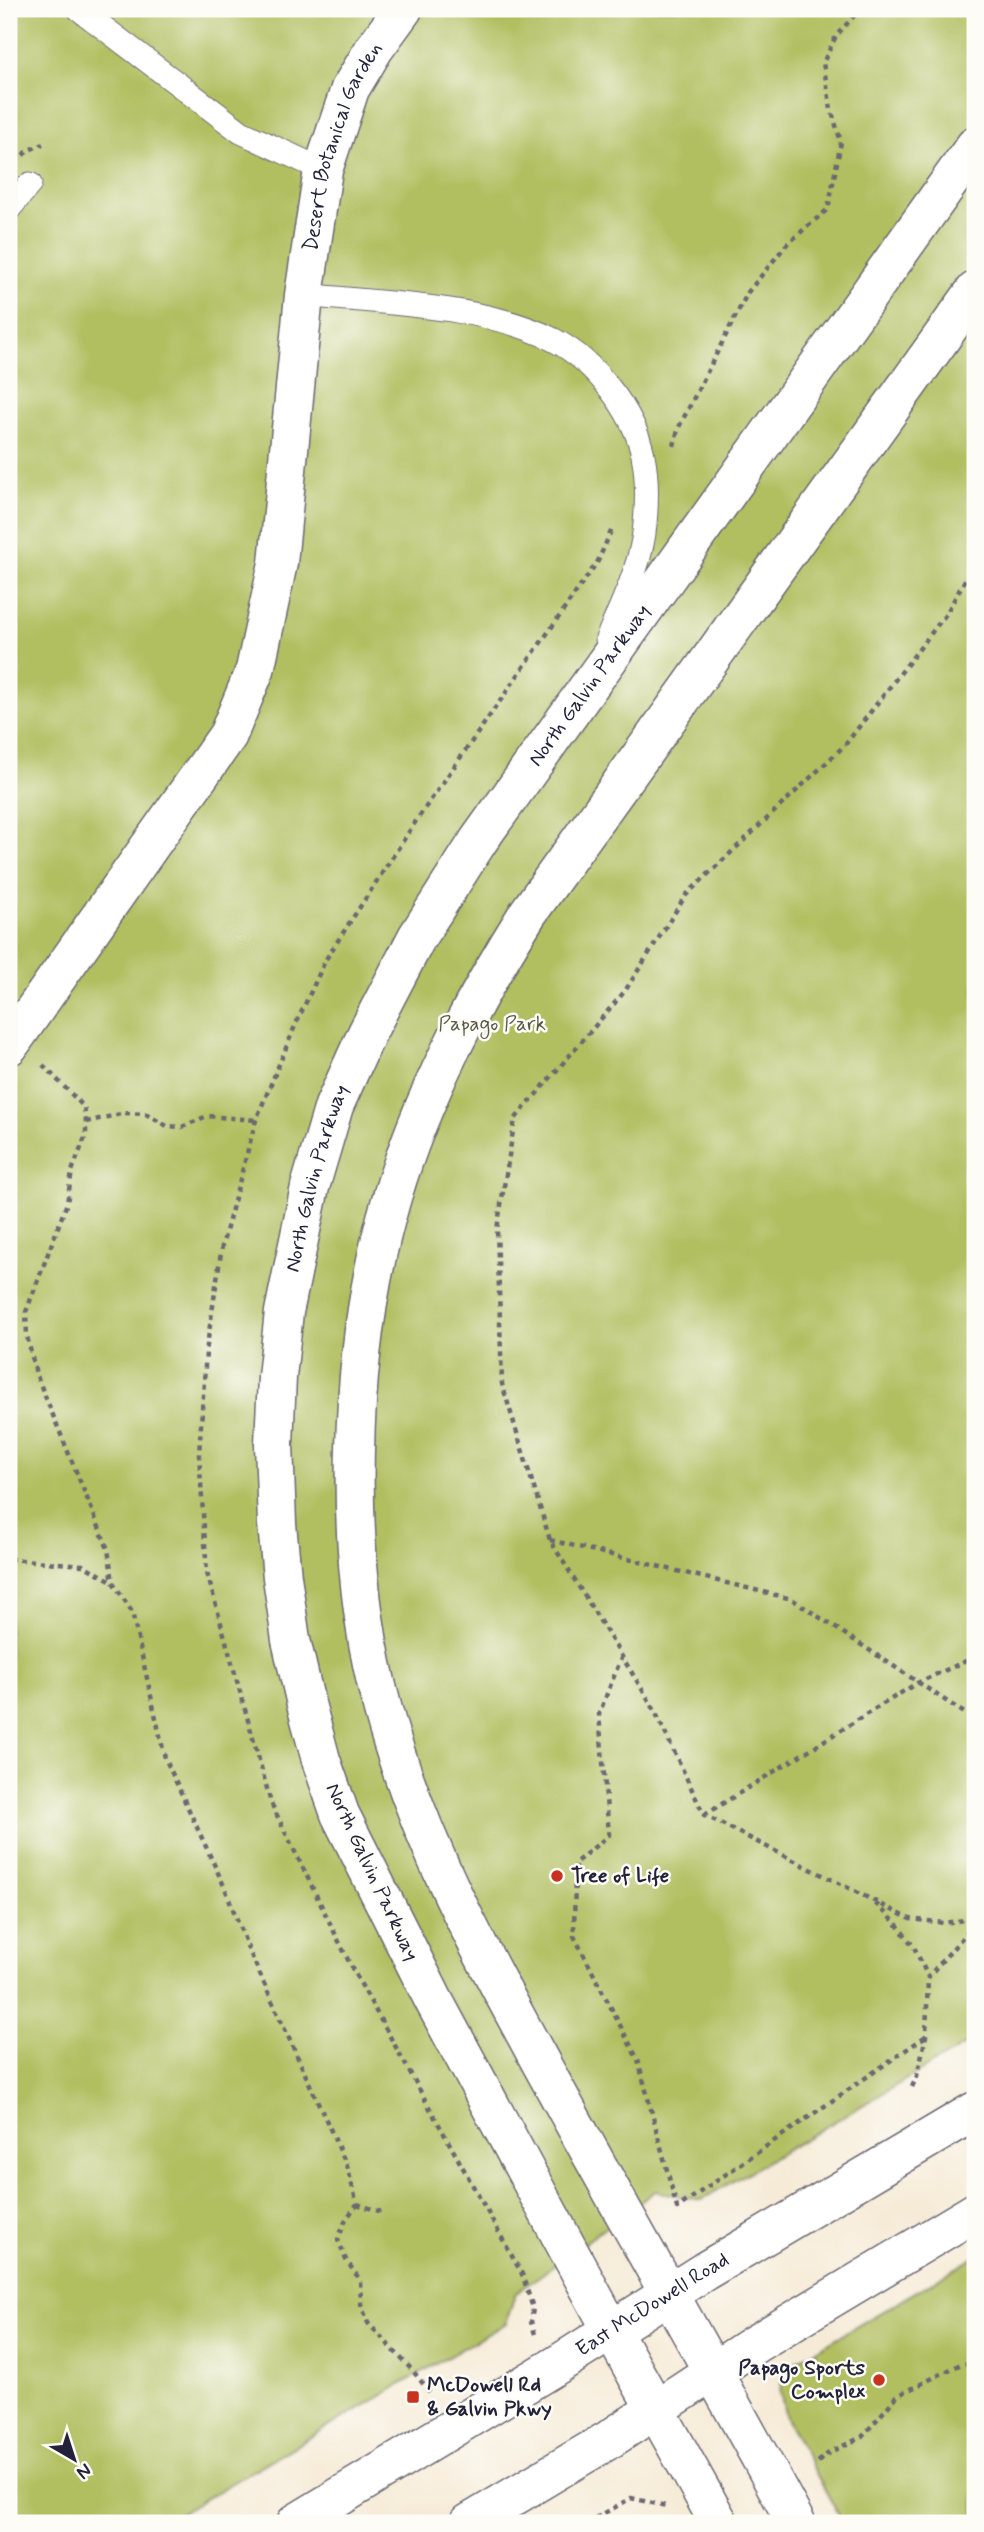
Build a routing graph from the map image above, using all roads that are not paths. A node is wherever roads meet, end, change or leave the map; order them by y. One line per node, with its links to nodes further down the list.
1 (79, 9): 4 (lane)
2 (403, 9): 4 (main road, Desert Botanical Garden)
3 (975, 146): 9 (main road, North Galvin Parkway)
4 (323, 170): 8 (main road, Desert Botanical Garden)
5 (30, 184): 6 (lane)
6 (9, 209)
7 (975, 291): 13 (main road)
8 (304, 295): 9 (lane); 10 (main road, Desert Botanical Garden)
9 (587, 690): 14 (main road, North Galvin Parkway)
10 (9, 1046)
11 (975, 2111): 13 (main road, East McDowell Road)
12 (975, 2212): 15 (main road)
13 (668, 2293): 14 (main road, East McDowell Road); 15 (main road)
14 (612, 2331): 16 (main road, North Galvin Parkway); 17 (main road, East McDowell Road)
15 (713, 2370): 16 (main road); 20 (main road)
16 (656, 2409): 18 (main road); 19 (main road, North Galvin Parkway)
17 (296, 2523)
18 (469, 2523)
19 (719, 2523)
20 (796, 2523)

